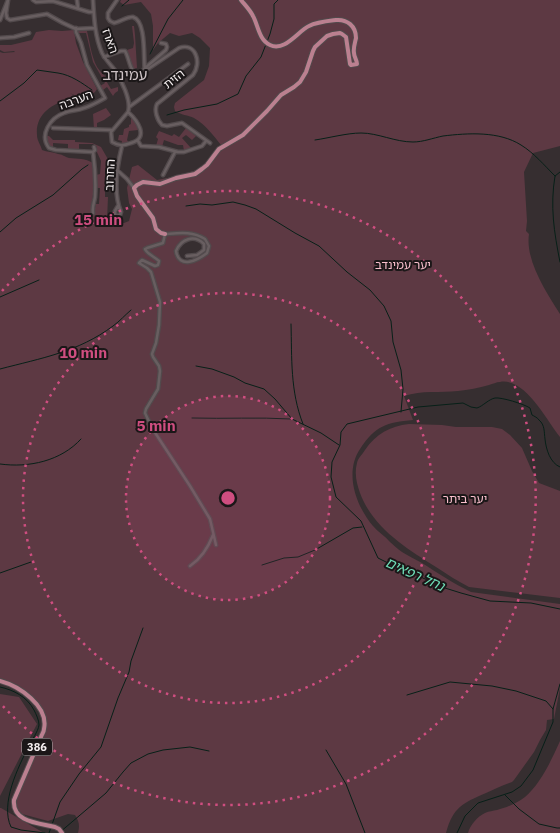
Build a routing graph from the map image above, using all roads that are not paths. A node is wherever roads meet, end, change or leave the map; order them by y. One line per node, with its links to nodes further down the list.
1 (8, 0): 9 (street); 10 (street)
2 (33, 0): 7 (street)
3 (77, 0): 7 (street)
4 (93, 0): 8 (street, הארז)
5 (117, 0): 17 (street)
6 (241, 0): 31 (main road)
7 (78, 8): 8 (street)
8 (93, 12): 11 (street, הארז)
9 (0, 20)
10 (76, 28): 11 (street); 28 (street, הערבה)
11 (95, 28): 15 (street, הארז)
12 (29, 33): 13 (street)
13 (0, 38)
14 (161, 43): 17 (street)
15 (104, 57): 17 (street); 18 (street, הארז)
16 (188, 64): 18 (street)
17 (145, 70): 22 (street, הזית)
18 (129, 107): 19 (street, הארז)
19 (128, 112): 21 (street); 23 (street)
20 (53, 128): 21 (street)
21 (112, 130): 25 (street)
22 (206, 140): 24 (street, הזית); 27 (street)
23 (138, 141): 25 (street); 27 (street)
24 (210, 143)
25 (122, 146): 29 (street, החרוב)
26 (94, 147): 28 (street)
27 (175, 151): 30 (street)
28 (93, 152): 33 (street)
29 (117, 170): 31 (street); 32 (street, החרוב)
30 (163, 175)
31 (134, 188): 34 (main road)
32 (118, 206)
33 (93, 213)
34 (165, 234): 35 (street); 36 (street)
35 (187, 256)
36 (214, 533): 37 (street); 38 (street)
37 (216, 545)
38 (190, 566)
39 (0, 681): 40 (main road, 386)
40 (62, 833)

